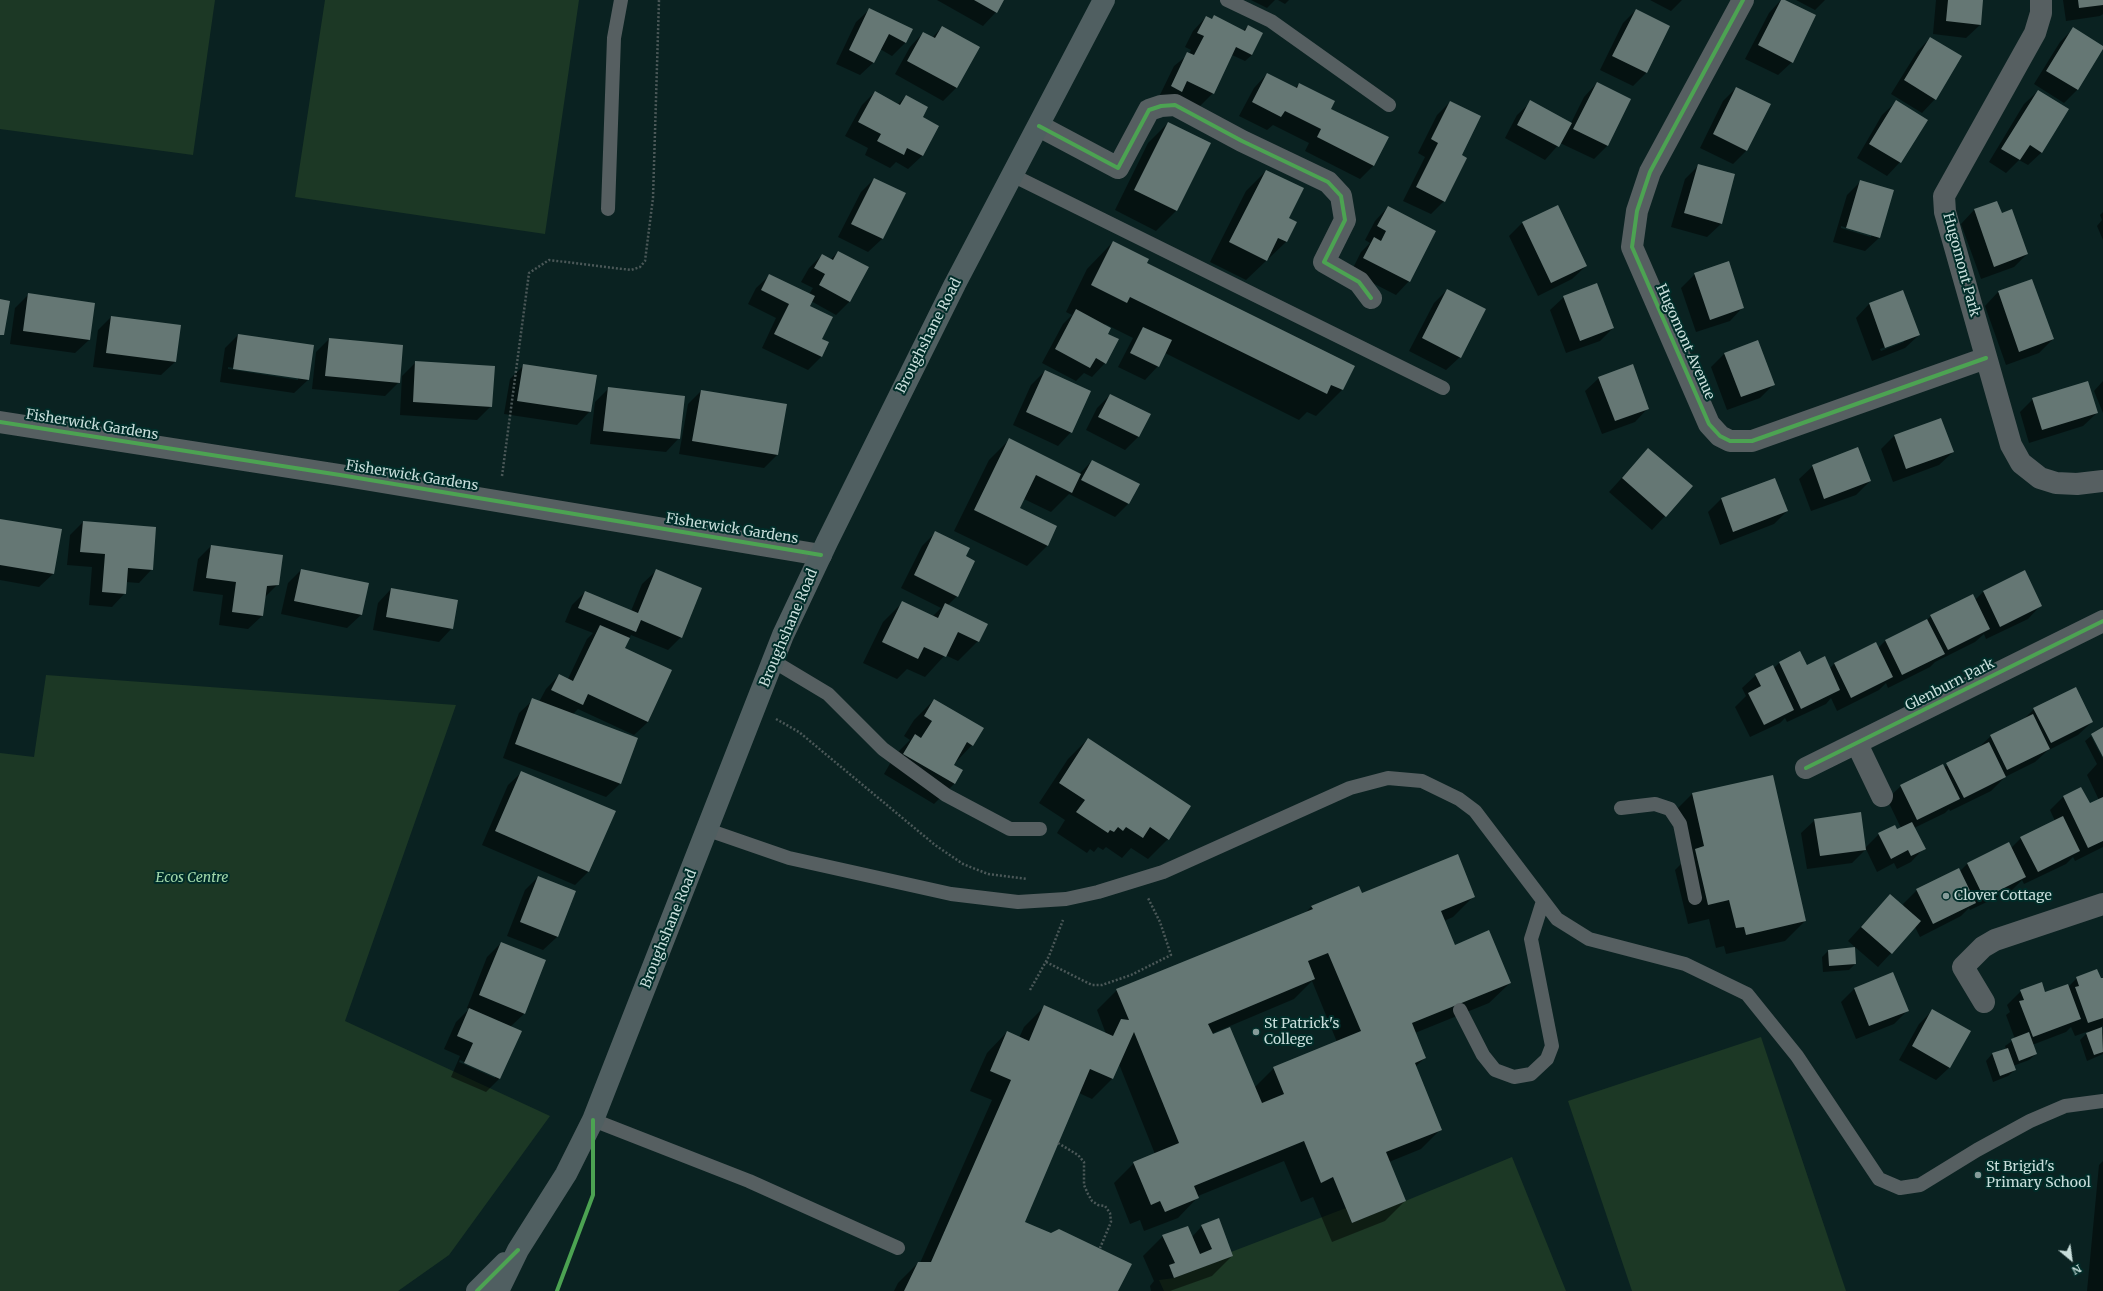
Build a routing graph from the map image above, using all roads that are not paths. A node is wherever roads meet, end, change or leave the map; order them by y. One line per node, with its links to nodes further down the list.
1 (621, 0): 9 (lane)
2 (1104, 0): 7 (main road, Broughshane Road)
3 (1227, 0): 6 (lane)
4 (1744, 0): 11 (street, Hugomont Avenue)
5 (2041, 0): 11 (street, Hugomont Park)
6 (1389, 106)
7 (1039, 126): 8 (main road, Broughshane Road); 10 (street)
8 (1012, 175): 12 (lane); 15 (main road, Broughshane Road)
9 (608, 209)
10 (1371, 298)
11 (1986, 358): 14 (street, Hugomont Park)
12 (1442, 388)
13 (0, 422): 15 (street, Fisherwick Gardens)
14 (2102, 487)
15 (821, 555): 17 (main road, Broughshane Road)
16 (2103, 621): 18 (street, Glenburn Park)
17 (773, 661): 22 (lane); 23 (main road, Broughshane Road)
18 (1857, 744): 19 (street, Glenburn Park); 20 (street)
19 (1806, 768)
20 (1882, 796)
21 (1621, 808): 24 (lane)
22 (1040, 829)
23 (708, 830): 25 (lane); 30 (main road, Broughshane Road)
24 (1695, 898)
25 (1543, 901): 28 (lane); 29 (lane)
26 (2103, 904): 27 (street)
27 (1984, 1002)
28 (1460, 1010)
29 (2103, 1102)
30 (593, 1120): 31 (lane); 32 (main road, Broughshane Road)
31 (898, 1248)
32 (518, 1250): 33 (main road); 34 (main road)
33 (477, 1291)
34 (498, 1291)

